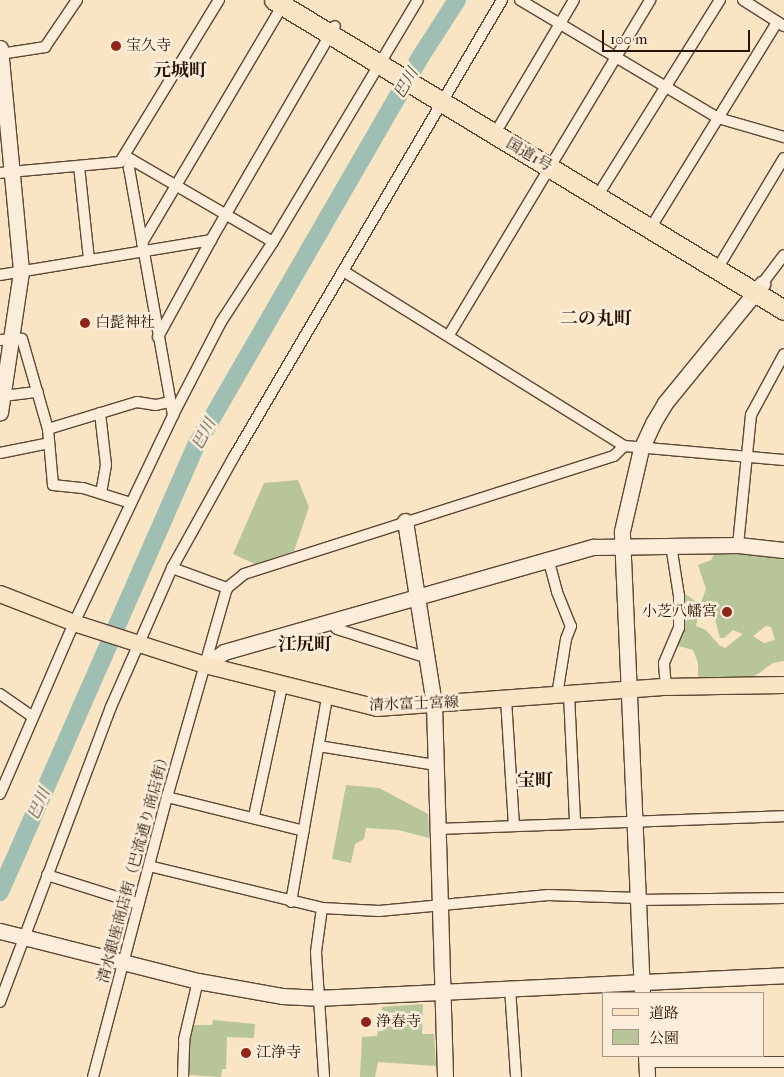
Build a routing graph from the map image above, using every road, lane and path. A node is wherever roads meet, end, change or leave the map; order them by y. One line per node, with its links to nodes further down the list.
1 (77, 0): 14 (street)
2 (219, 0): 22 (street)
3 (418, 0): 16 (street)
4 (502, 0): 18 (street)
5 (520, 0): 11 (street)
6 (574, 0): 11 (street)
7 (650, 0): 15 (street)
8 (720, 0): 17 (street)
9 (743, 0): 12 (street)
10 (284, 1): 13 (highway, 国道1号); 27 (street)
11 (560, 24): 15 (street); 20 (street)
12 (780, 24): 19 (street)
13 (333, 30): 16 (highway, 国道1号); 29 (street)
14 (0, 52): 26 (street)
15 (616, 56): 17 (street); 24 (street)
16 (384, 61): 18 (highway, 国道1号); 32 (street)
17 (666, 87): 19 (street); 28 (street)
18 (440, 97): 20 (highway, 国道1号); 24 (highway, 国道1号); 37 (street)
19 (718, 118): 21 (street); 30 (street)
20 (500, 125): 24 (highway, 国道1号)
21 (784, 137)
22 (128, 158): 25 (street); 27 (street); 33 (street)
23 (784, 158): 36 (street)
24 (552, 162): 28 (highway, 国道1号); 40 (highway, 国道1号); 43 (street)
25 (79, 166): 26 (street); 35 (street)
26 (6, 173): 38 (street)
27 (177, 186): 29 (street); 33 (street)
28 (603, 187): 30 (highway, 国道1号)
29 (225, 215): 31 (street); 32 (street)
30 (656, 219): 36 (highway, 国道1号)
31 (211, 240): 33 (street); 44 (street)
32 (273, 242): 51 (street)
33 (142, 247): 35 (street); 44 (street)
34 (784, 256): 40 (street)
35 (89, 260): 38 (street)
36 (722, 261): 40 (highway, 国道1号)
37 (342, 271): 43 (street); 67 (street)
38 (21, 272): 39 (street); 45 (street)
39 (0, 275)
40 (758, 288): 41 (highway, 国道1号); 42 (highway, 国道1号); 55 (street)
41 (784, 298)
42 (784, 310)
43 (449, 335): 54 (street)
44 (158, 337): 48 (street)
45 (6, 339): 47 (street); 49 (street)
46 (784, 354): 57 (street)
47 (38, 392): 49 (street); 52 (street)
48 (169, 402): 50 (street); 51 (street)
49 (1, 403)
50 (100, 413): 52 (street); 59 (street)
51 (173, 415): 60 (street)
52 (48, 429): 53 (street)
53 (49, 443): 56 (street); 59 (street)
54 (624, 446): 55 (street); 61 (street)
55 (641, 449): 57 (street); 64 (street)
56 (0, 454)
57 (747, 458): 58 (street); 63 (street)
58 (784, 460)
59 (101, 492): 60 (street)
60 (131, 503): 72 (street)
61 (405, 521): 68 (street); 70 (street)
62 (671, 545): 63 (street); 64 (street); 78 (street)
63 (738, 545): 65 (street)
64 (622, 546): 66 (street); 79 (street)
65 (784, 550)
66 (548, 558): 70 (street); 81 (street)
67 (172, 568): 68 (street); 73 (street)
68 (228, 588): 75 (street, 清水銀座商店街（巴流通り商店街）)
69 (0, 594): 72 (main road, 清水富士宮線)
70 (418, 596): 71 (street); 74 (street)
71 (329, 622): 74 (street); 75 (street)
72 (76, 624): 73 (main road, 清水富士宮線); 85 (street)
73 (137, 645): 75 (main road, 清水富士宮線); 98 (street)
74 (428, 658): 84 (street)
75 (205, 665): 77 (main road, 清水富士宮線); 89 (street, 清水銀座商店街（巴流通り商店街）)
76 (784, 685): 78 (main road, 清水富士宮線)
77 (282, 686): 82 (main road, 清水富士宮線); 90 (street)
78 (666, 687): 79 (main road, 清水富士宮線)
79 (628, 690): 81 (main road, 清水富士宮線); 92 (street)
80 (0, 694): 85 (street)
81 (563, 695): 83 (main road, 清水富士宮線); 93 (street)
82 (328, 698): 84 (main road, 清水富士宮線); 86 (street)
83 (506, 700): 84 (main road, 清水富士宮線); 94 (street)
84 (434, 705): 87 (street)
85 (33, 717): 88 (street)
86 (319, 746): 87 (street); 96 (street)
87 (435, 765): 95 (street)
88 (0, 794)
89 (167, 797): 90 (street); 97 (street, 清水銀座商店街（巴流通り商店街）)
90 (254, 816): 96 (street)
91 (784, 816): 92 (street)
92 (634, 820): 93 (street); 100 (street)
93 (575, 822): 94 (street)
94 (514, 826): 95 (street)
95 (436, 830): 103 (street)
96 (304, 831): 101 (street)
97 (149, 866): 101 (street); 102 (street, 清水銀座商店街（巴流通り商店街）)
98 (47, 875): 102 (street); 106 (street)
99 (784, 898): 100 (street)
100 (638, 899): 103 (street); 110 (street)
101 (291, 902): 104 (street)
102 (139, 904): 107 (street, 清水銀座商店街（巴流通り商店街）)
103 (438, 906): 104 (street); 112 (street)
104 (322, 908): 113 (street)
105 (0, 931): 106 (street)
106 (20, 936): 107 (street); 114 (street)
107 (124, 964): 109 (street); 117 (street, 清水銀座商店街（巴流通り商店街）)
108 (784, 975): 110 (street)
109 (198, 981): 113 (street); 118 (street)
110 (642, 987): 111 (street)
111 (510, 988): 112 (street); 121 (street)
112 (440, 992): 113 (street); 120 (street)
113 (317, 998): 119 (street)
114 (0, 1002)
115 (784, 1062): 116 (street)
116 (647, 1065)
117 (93, 1077)
118 (183, 1077)
119 (324, 1077)
120 (445, 1077)
121 (516, 1077)

